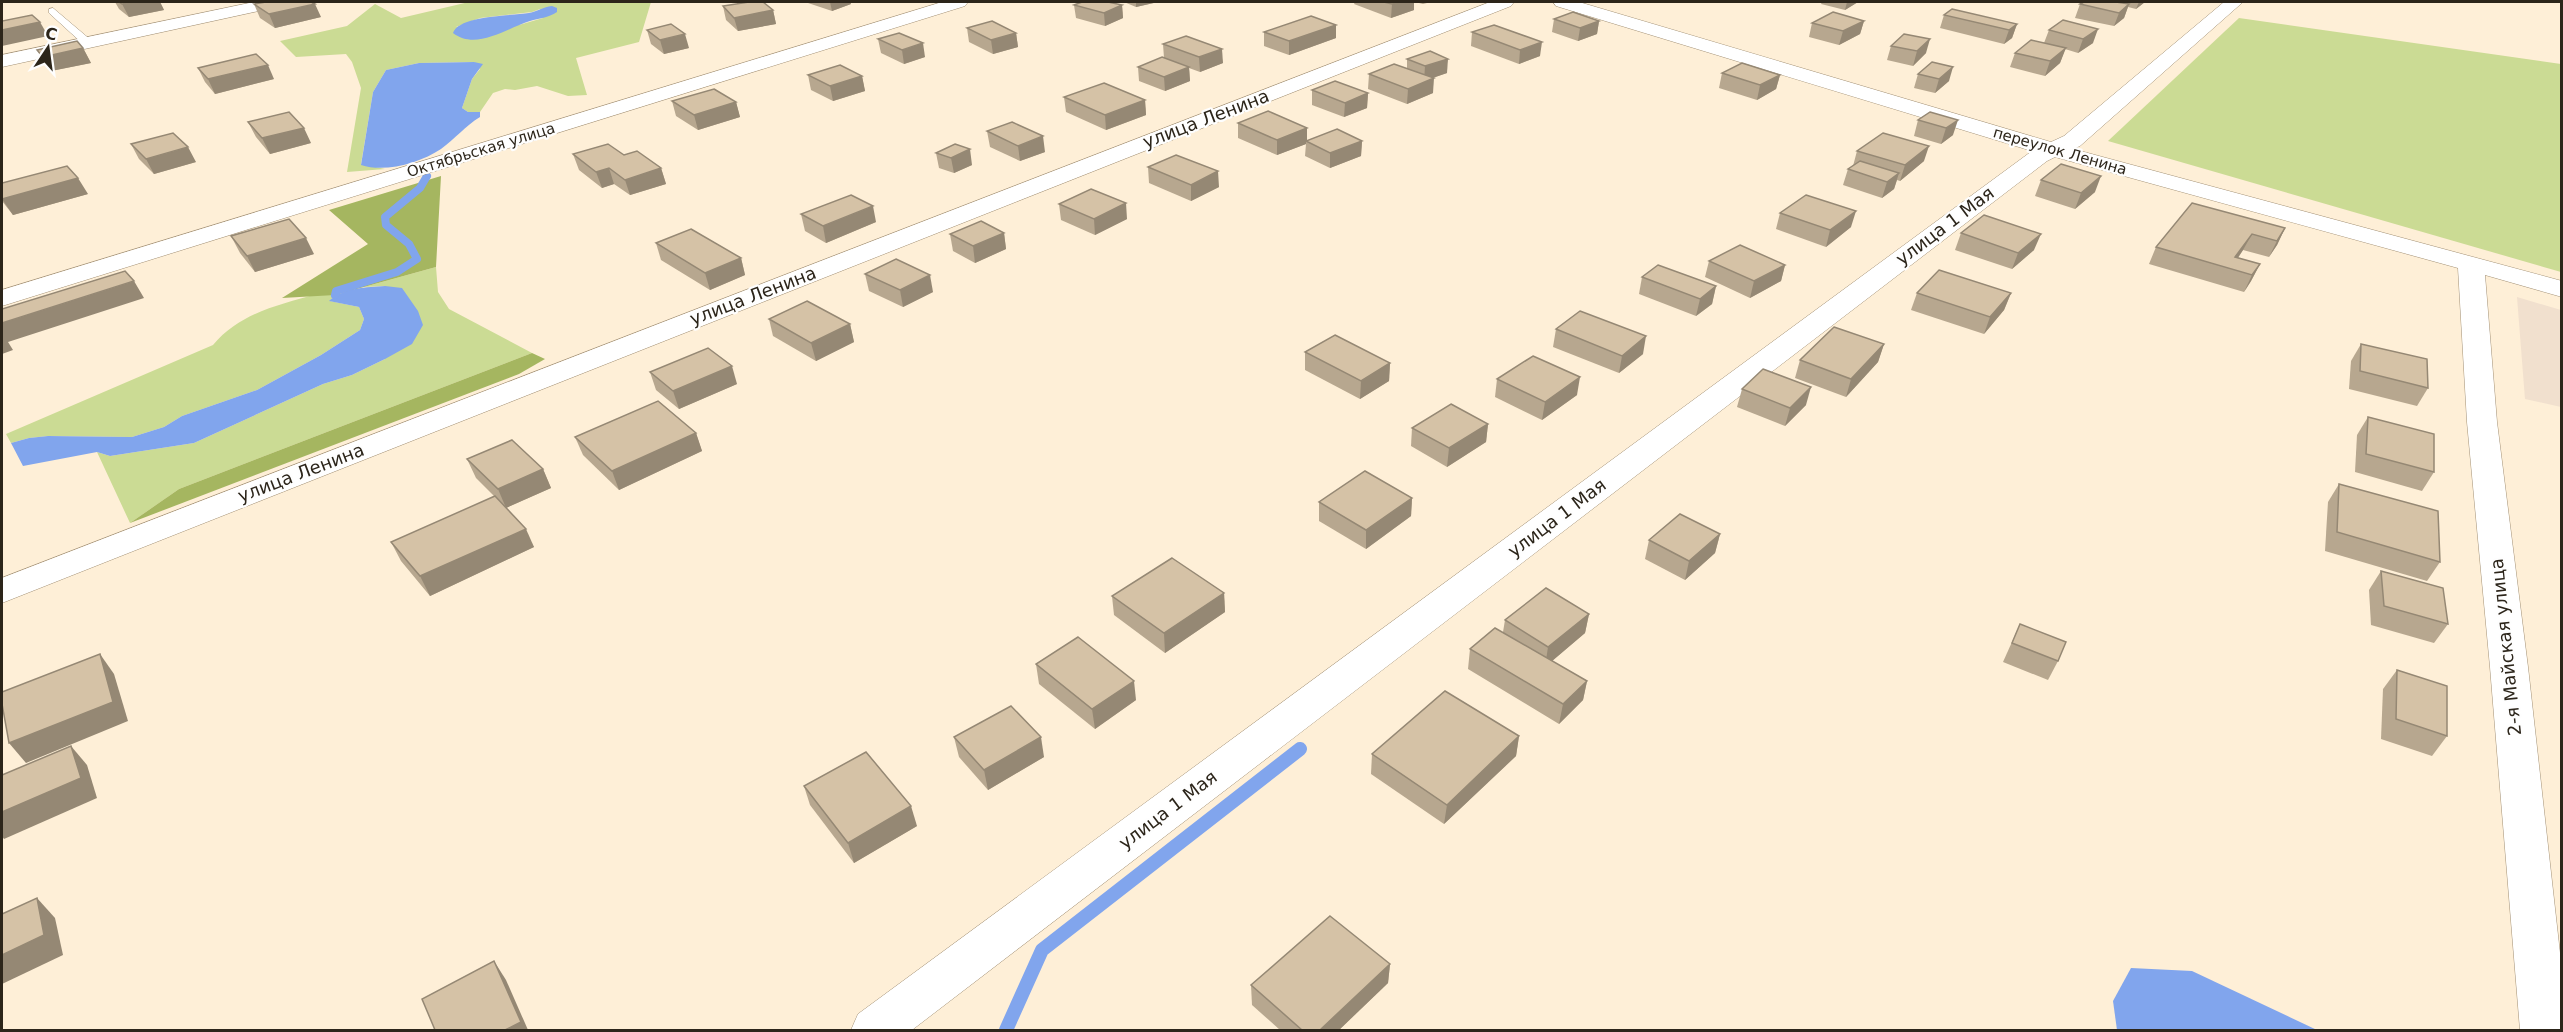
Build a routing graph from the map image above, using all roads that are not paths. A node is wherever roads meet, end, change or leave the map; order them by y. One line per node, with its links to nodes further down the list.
1 (278, 2): 7 (street)
2 (960, 2): 12 (street, Октябрьская улица)
3 (1506, 2): 13 (street, улица Ленина)
4 (1562, 2): 9 (street, переулок Ленина)
5 (2234, 2): 9 (street, улица 1 Мая)
6 (53, 11): 7 (lane)
7 (88, 43): 8 (street)
8 (2, 61)
9 (2053, 150): 10 (street, переулок Ленина); 14 (street, улица 1 Мая)
10 (2471, 263): 11 (street, переулок Ленина); 15 (street, 2-я Майская улица)
11 (2562, 289)
12 (2, 298)
13 (2, 591)
14 (875, 1030)
15 (2544, 1030)

